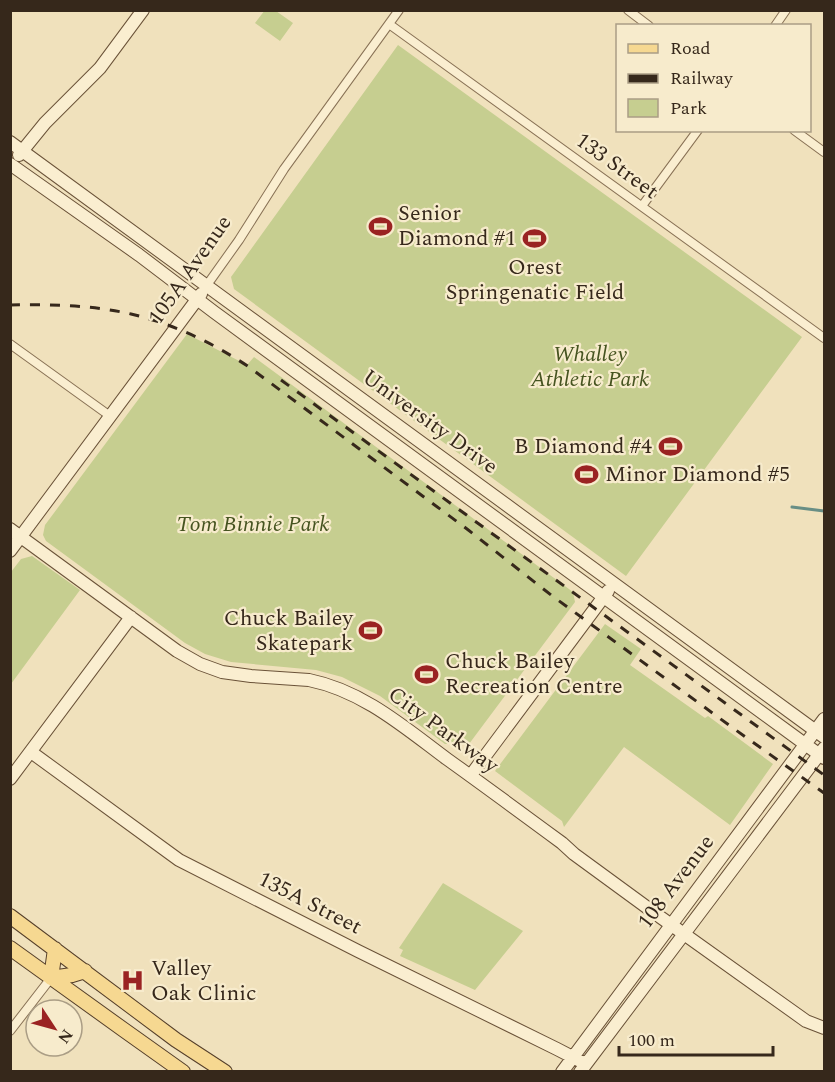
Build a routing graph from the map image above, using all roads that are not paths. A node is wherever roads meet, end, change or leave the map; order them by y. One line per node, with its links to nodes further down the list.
1 (143, 10): 11 (main road)
2 (399, 10): 5 (street, 105A Avenue)
3 (628, 10): 6 (street)
4 (786, 10): 7 (street)
5 (389, 24): 14 (street, 133 Street); 15 (street, 105A Avenue)
6 (646, 24)
7 (776, 24)
8 (697, 132): 14 (street)
9 (797, 132): 12 (street)
10 (10, 141): 11 (main road, University Drive)
11 (22, 150): 13 (main road); 15 (main road, University Drive)
12 (825, 152)
13 (11, 165): 16 (main road, University Drive)
14 (642, 206): 17 (street, 133 Street)
15 (207, 285): 16 (main road, 105A Avenue); 23 (main road, University Drive)
16 (197, 299): 19 (main road, 105A Avenue); 24 (main road, University Drive)
17 (825, 338)
18 (10, 344): 19 (street)
19 (110, 416): 21 (main road, 105A Avenue)
20 (10, 529): 21 (main road, City Parkway)
21 (21, 537): 22 (main road, 105A Avenue); 25 (main road, City Parkway)
22 (10, 551)
23 (614, 583): 24 (main road); 27 (main road, University Drive)
24 (604, 597): 28 (main road, University Drive); 31 (main road)
25 (131, 617): 29 (main road); 31 (main road, City Parkway)
26 (825, 719): 27 (main road, 108 Avenue)
27 (820, 734): 28 (main road, 108 Avenue)
28 (806, 744): 30 (main road, University Drive); 34 (main road, 108 Avenue)
29 (31, 752): 32 (main road); 42 (main road, 135A Street)
30 (823, 754): 35 (main road, 108 Avenue)
31 (471, 775): 34 (main road, City Parkway)
32 (10, 779)
33 (10, 916): 37 (main road)
34 (671, 925): 35 (main road, City Parkway); 42 (main road, 108 Avenue)
35 (685, 934): 40 (main road, City Parkway); 43 (main road, 108 Avenue)
36 (10, 948): 39 (main road)
37 (55, 949): 38 (main road); 39 (main road)
38 (85, 971): 39 (main road); 45 (main road)
39 (51, 978): 41 (street); 44 (main road)
40 (825, 1028)
41 (10, 1031)
42 (572, 1057): 43 (main road, 135A Street); 46 (main road, 108 Avenue)
43 (583, 1068)
44 (183, 1071)
45 (225, 1071)
46 (562, 1071)

